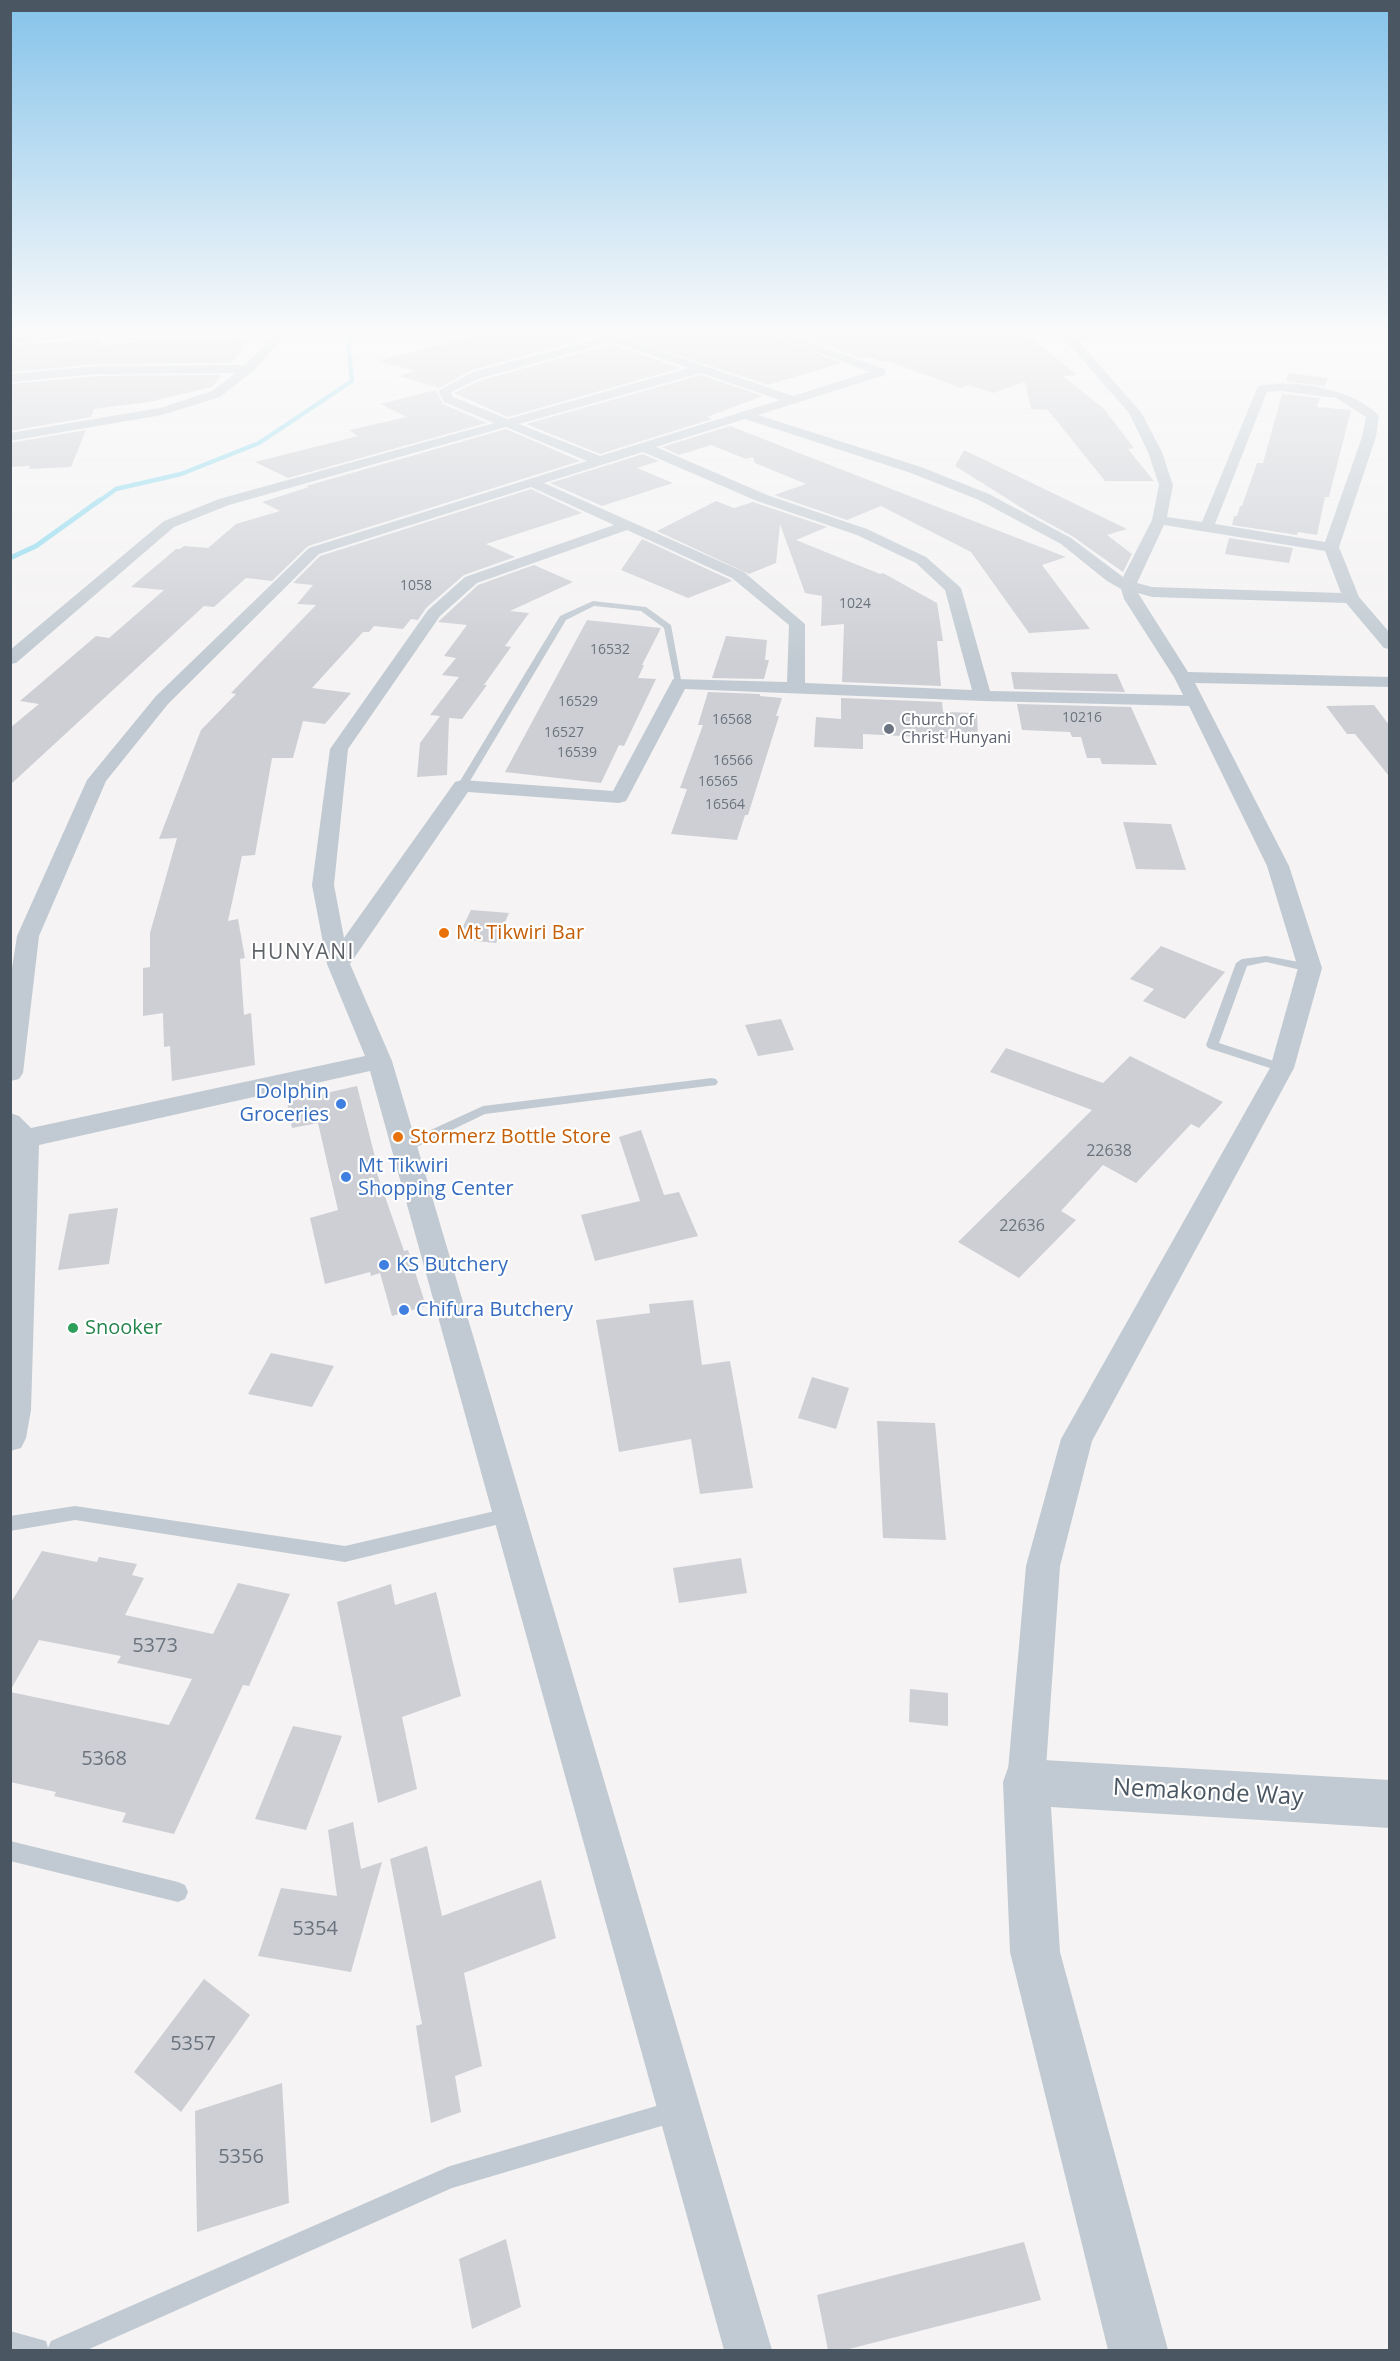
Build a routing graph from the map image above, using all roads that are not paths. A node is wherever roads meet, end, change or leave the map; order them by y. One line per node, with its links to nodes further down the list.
1 (434, 443): 18 (street)
2 (556, 443): 9 (street)
3 (650, 443): 8 (street)
4 (832, 443): 15 (street)
5 (1151, 443): 11 (street)
6 (1241, 443): 13 (street)
7 (1372, 443): 14 (street)
8 (641, 446): 9 (street); 23 (street)
9 (597, 460): 10 (street)
10 (531, 482): 12 (street); 30 (street)
11 (1159, 520): 13 (street); 15 (street)
12 (628, 525): 22 (street); 26 (street)
13 (1207, 527): 14 (street)
14 (1331, 547): 16 (street)
15 (1128, 586): 16 (street); 19 (street)
16 (1351, 598): 17 (street)
17 (1389, 644)
18 (10, 659)
19 (1183, 678): 20 (street); 24 (street)
20 (1389, 682)
21 (679, 683): 22 (street); 25 (street); 25 (lane)
22 (796, 688): 23 (street)
23 (982, 696): 24 (street)
24 (1194, 701): 27 (street)
25 (462, 786): 26 (street)
26 (338, 964): 28 (street)
27 (1310, 968): 29 (street); 29 (lane)
28 (381, 1061): 32 (street); 33 (street)
29 (1282, 1068): 37 (street)
30 (10, 1073)
31 (712, 1082): 33 (lane)
32 (16, 1134): 34 (street)
33 (403, 1148): 35 (street)
34 (10, 1438)
35 (508, 1515): 36 (lane); 41 (street)
36 (10, 1524)
37 (1026, 1782): 38 (street, Nemakonde Way); 46 (street)
38 (1389, 1804)
39 (10, 1851): 40 (lane)
40 (177, 1892)
41 (679, 2111): 44 (lane); 45 (street)
42 (10, 2343): 43 (lane)
43 (37, 2350)
44 (60, 2350)
45 (748, 2350)
46 (1138, 2350)

